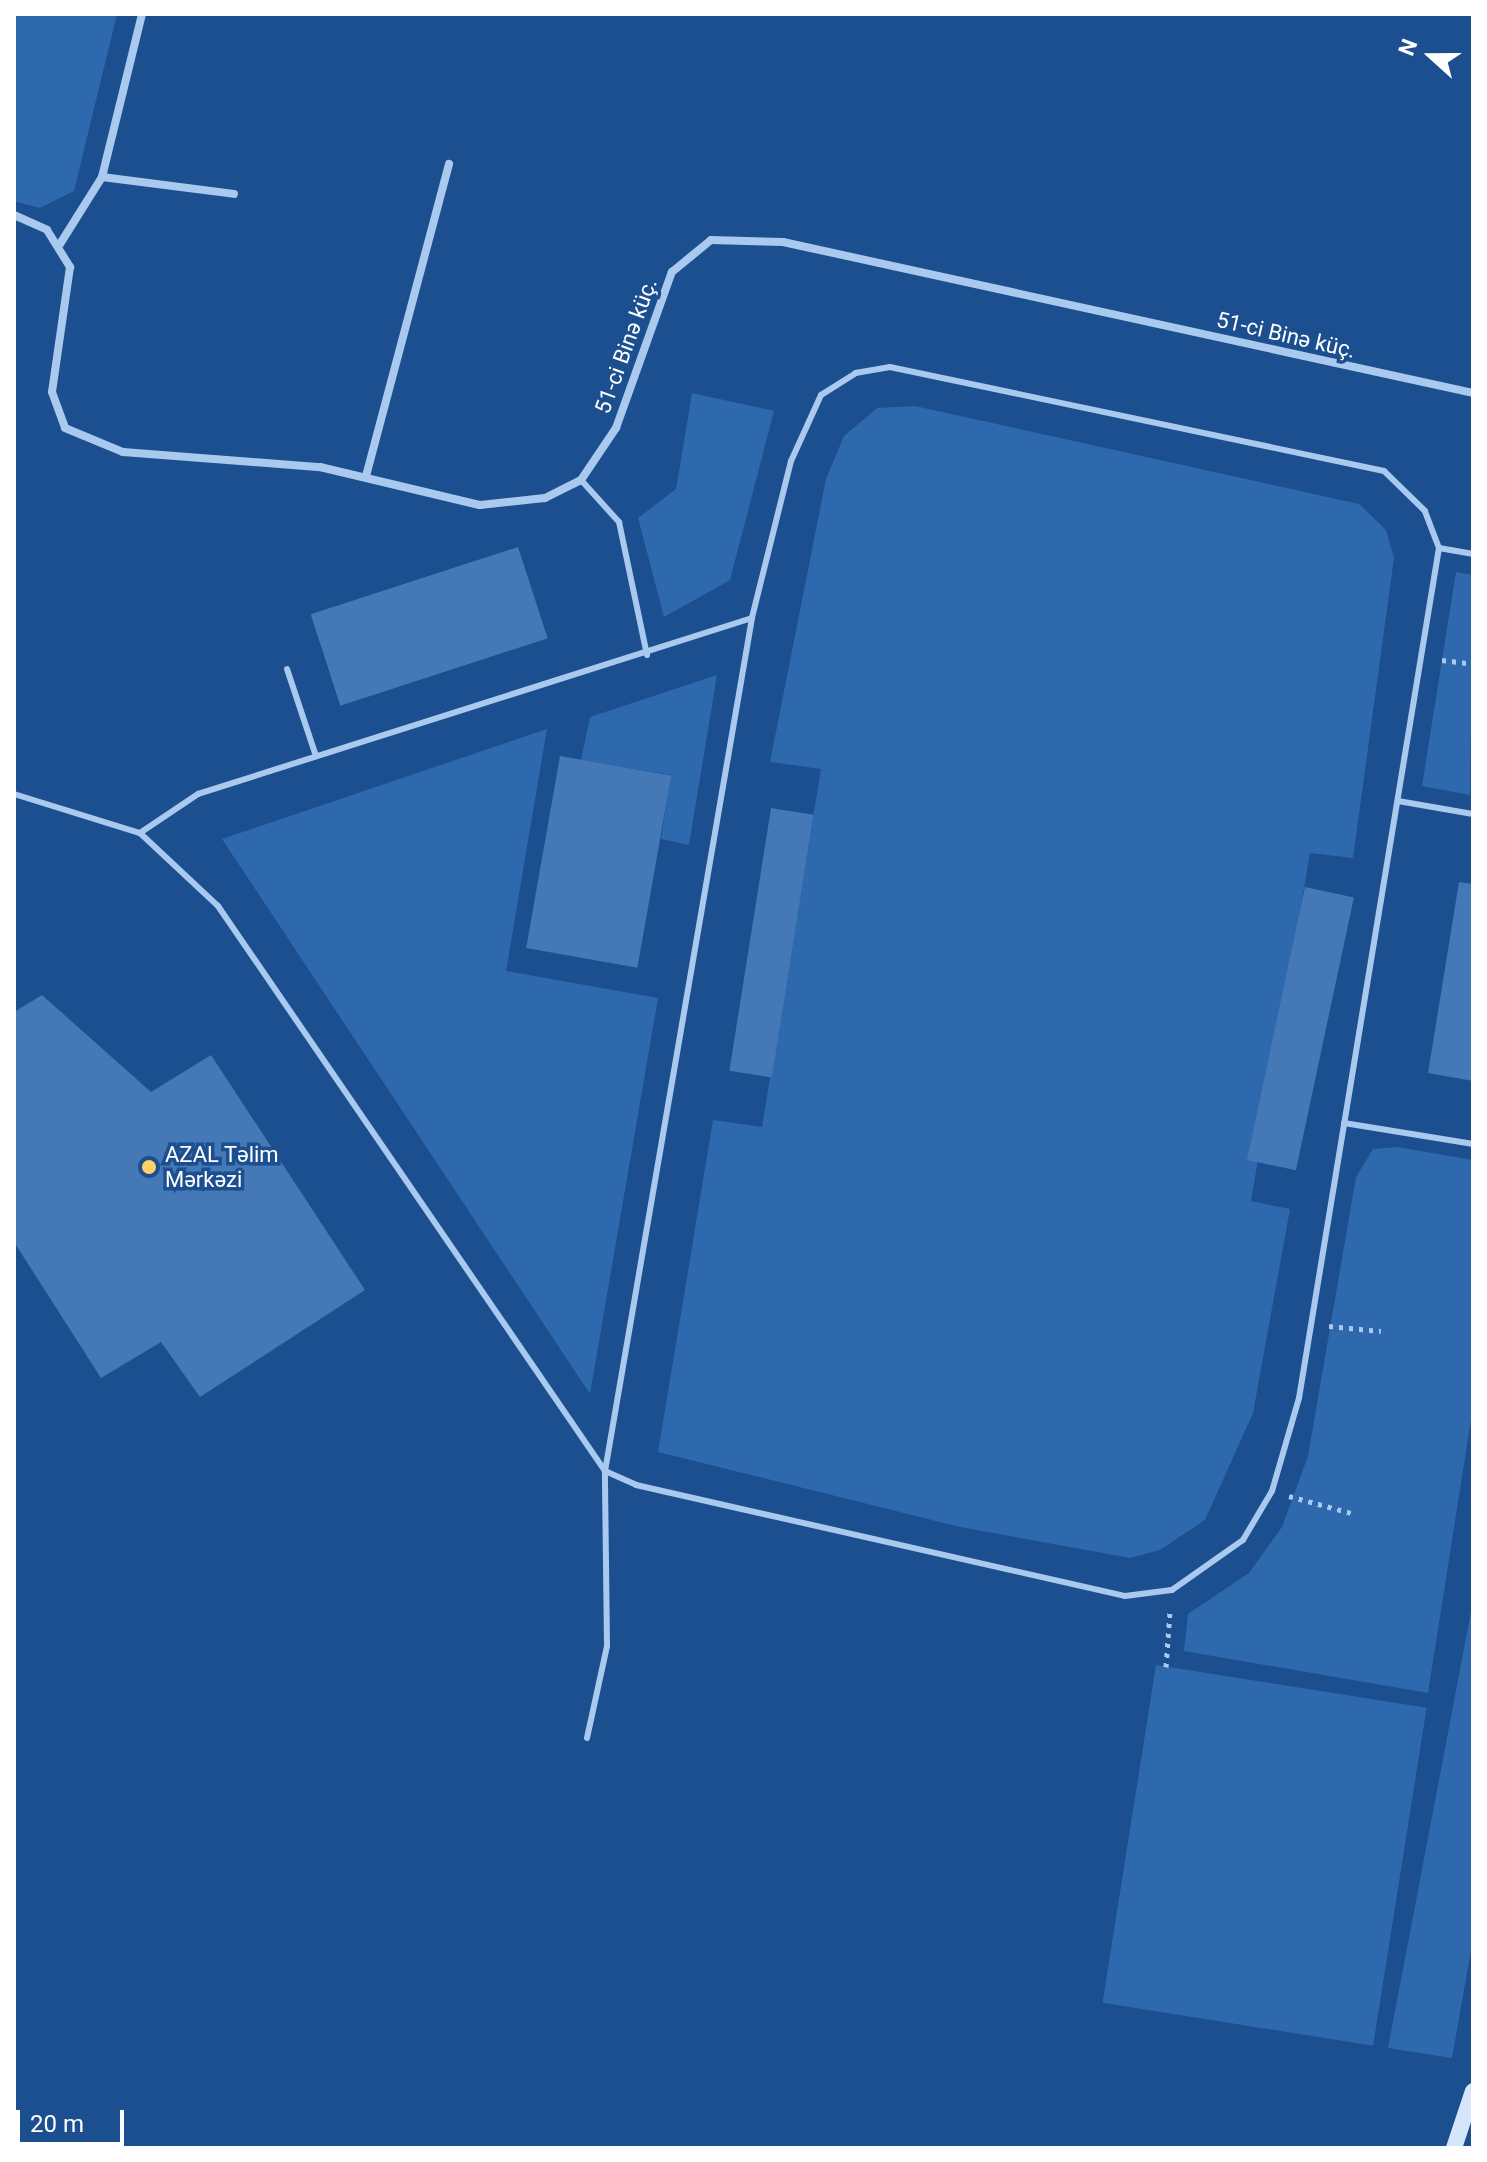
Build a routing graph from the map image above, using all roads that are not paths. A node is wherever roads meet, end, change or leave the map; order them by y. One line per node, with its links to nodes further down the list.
1 (142, 14): 3 (street)
2 (449, 164): 8 (street)
3 (102, 177): 4 (street); 6 (street)
4 (234, 194)
5 (14, 215): 6 (street)
6 (60, 244): 8 (street, 51-ci Binə küç.)
7 (1473, 393): 9 (street, 51-ci Binə küç.)
8 (366, 476): 9 (street, 51-ci Binə küç.)
9 (581, 480): 13 (lane)
10 (1439, 548): 11 (lane); 12 (lane); 17 (lane)
11 (1473, 554)
12 (752, 618): 13 (lane); 22 (lane)
13 (647, 655): 15 (lane)
14 (287, 669): 15 (lane)
15 (315, 753): 19 (lane)
16 (14, 794): 19 (lane)
17 (1398, 801): 18 (lane); 20 (lane)
18 (1473, 814)
19 (140, 833): 22 (lane)
20 (1344, 1123): 21 (lane); 22 (lane)
21 (1473, 1144)
22 (605, 1471): 23 (lane)
23 (587, 1738)
24 (1473, 2091): 25 (street)
25 (1454, 2148)

